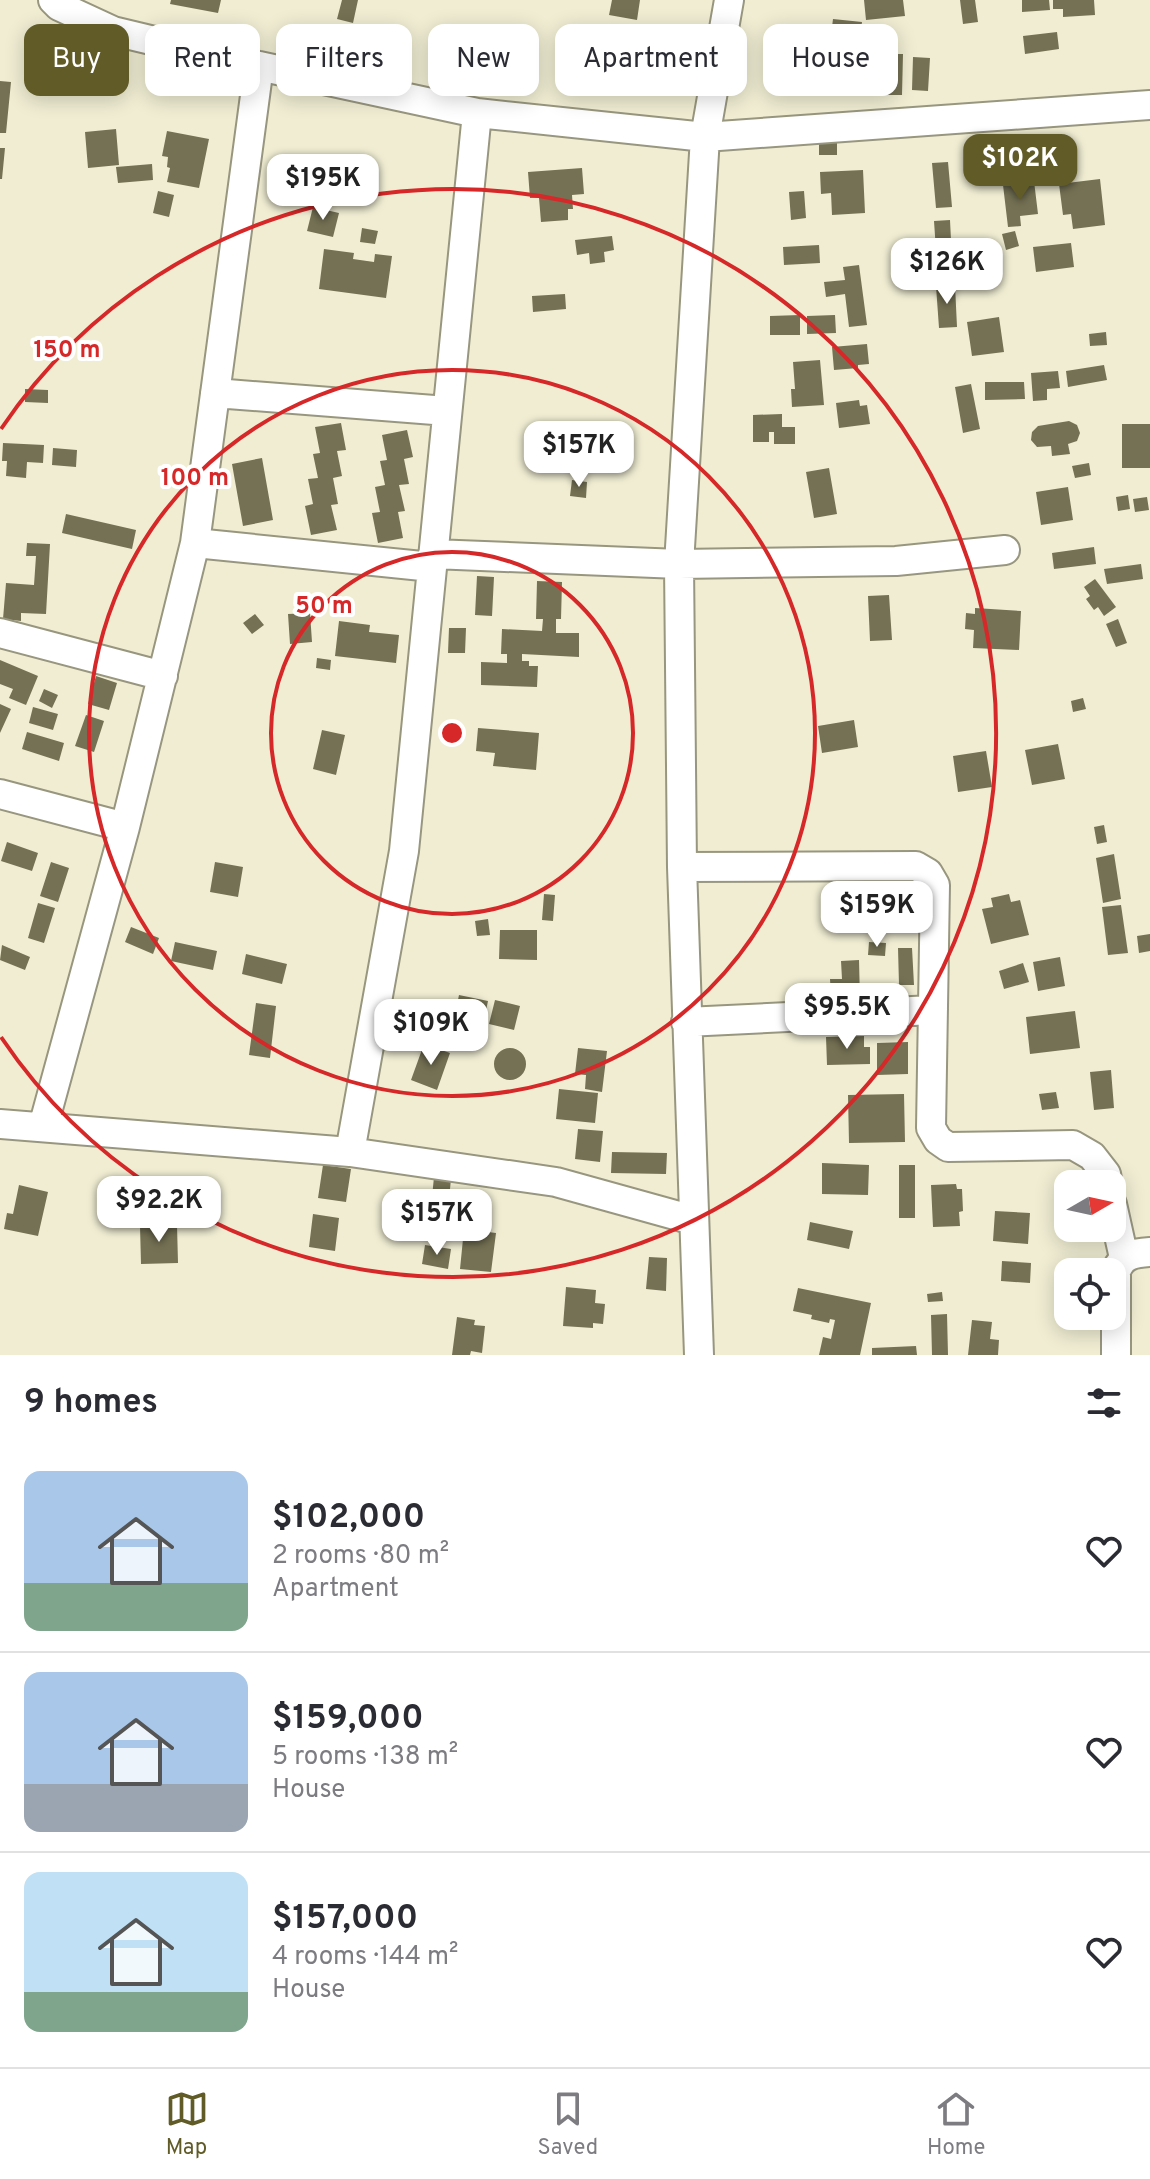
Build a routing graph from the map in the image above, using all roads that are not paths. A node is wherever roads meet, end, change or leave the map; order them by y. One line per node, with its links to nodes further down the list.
1 (53, 0): 3 (street)
2 (729, 0): 8 (street)
3 (145, 39)
4 (260, 66): 7 (street)
5 (255, 96): 9 (street)
6 (1150, 105): 8 (street)
7 (477, 113): 8 (street); 10 (street)
8 (705, 137): 14 (street)
9 (215, 393): 10 (street); 11 (street)
10 (447, 411): 13 (street)
11 (195, 543): 13 (street); 16 (street)
12 (1005, 550): 14 (street)
13 (432, 561): 14 (street); 24 (street)
14 (679, 564): 19 (street)
15 (0, 633): 16 (street)
16 (163, 676): 18 (street)
17 (0, 794): 18 (street)
18 (125, 827): 23 (street)
19 (682, 867): 20 (street); 21 (street)
20 (933, 1010): 21 (street); 25 (street)
21 (686, 1022): 26 (street)
22 (0, 1124): 23 (street)
23 (43, 1127): 24 (street)
24 (350, 1152): 26 (street)
25 (1103, 1170)
26 (693, 1220): 29 (street)
27 (1126, 1233): 28 (street)
28 (1137, 1255): 30 (street)
29 (699, 1355)
30 (1116, 1355)

